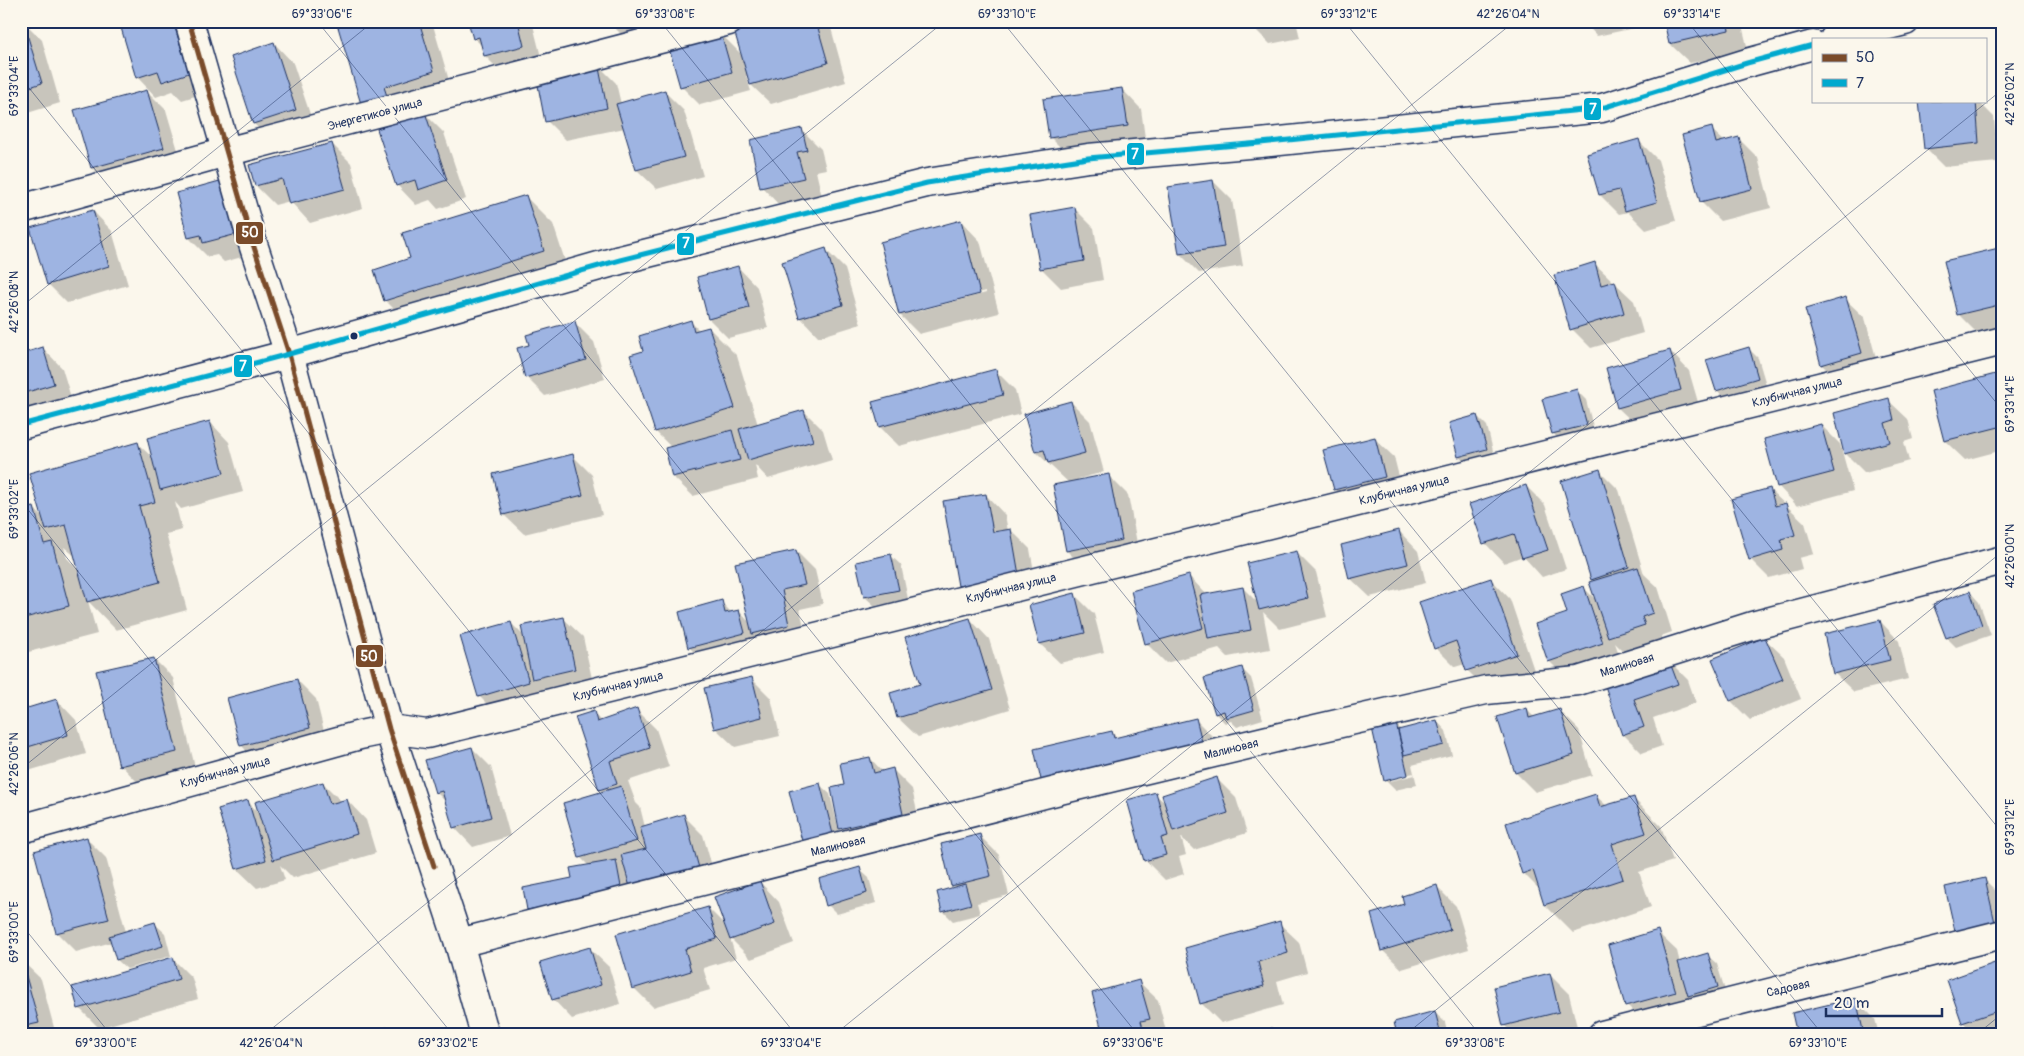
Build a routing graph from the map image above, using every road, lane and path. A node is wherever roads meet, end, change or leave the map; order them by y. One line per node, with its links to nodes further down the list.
1 (189, 21): 6 (street)
2 (729, 21): 6 (street, Энергетиков улица)
3 (1905, 21): 4 (street)
4 (1838, 38)
5 (1812, 45): 9 (street)
6 (226, 152): 7 (street, Энергетиков улица); 9 (street)
7 (21, 209)
8 (2003, 341): 12 (street, Клубничная улица)
9 (289, 354): 10 (street); 12 (street)
10 (21, 426)
11 (2003, 560): 15 (street, Малиновая)
12 (389, 729): 13 (street, Клубничная улица); 15 (street)
13 (21, 829)
14 (2003, 934): 17 (street, Садовая)
15 (460, 943): 16 (street)
16 (485, 1035)
17 (1602, 1035)

